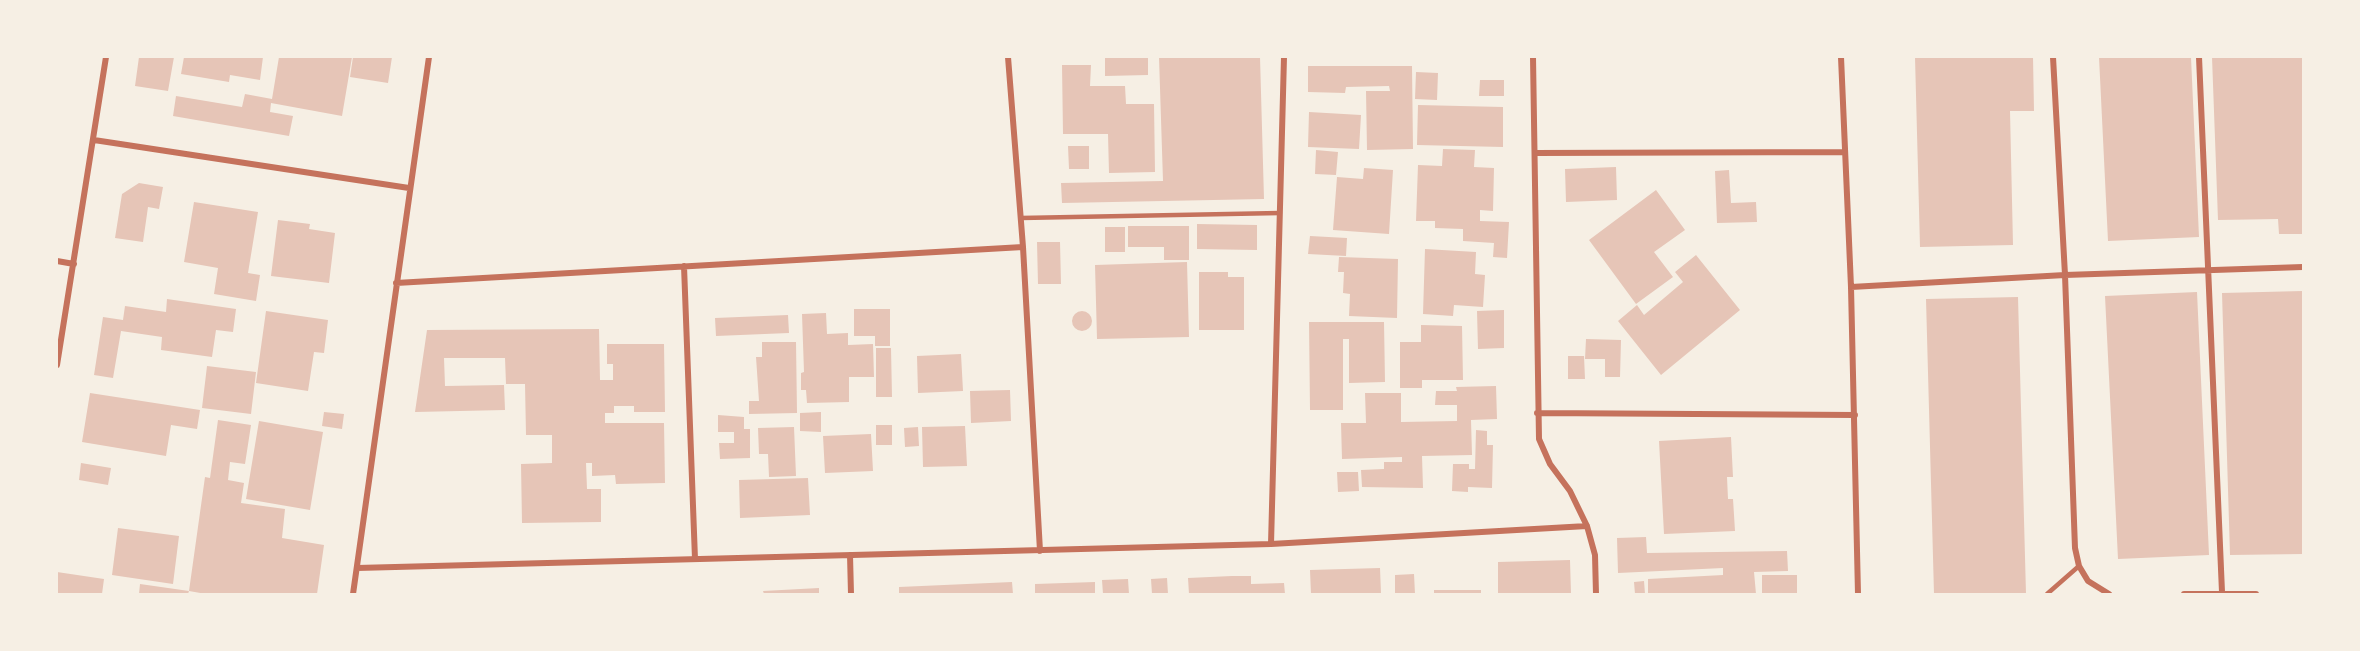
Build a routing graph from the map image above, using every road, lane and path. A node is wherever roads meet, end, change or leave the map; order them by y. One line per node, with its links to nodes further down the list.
1 (106, 57): 9 (street)
2 (429, 57): 12 (street)
3 (1008, 57): 14 (street)
4 (1284, 57): 13 (street)
5 (1533, 57): 11 (street)
6 (1841, 57): 10 (street)
7 (2053, 57): 21 (street)
8 (2199, 57): 20 (street)
9 (94, 140): 12 (street); 17 (street)
10 (1844, 152): 11 (street); 23 (street)
11 (1536, 153): 25 (street)
12 (409, 188): 22 (street)
13 (1280, 213): 14 (lane); 28 (street)
14 (1021, 218): 15 (street)
15 (1023, 247): 18 (street); 29 (street)
16 (57, 261): 17 (street)
17 (74, 264): 24 (street)
18 (684, 266): 22 (street); 31 (street)
19 (2303, 267): 20 (street)
20 (2206, 270): 21 (street); 34 (street)
21 (2065, 276): 23 (street); 32 (street)
22 (396, 283): 33 (street)
23 (1851, 287): 26 (street)
24 (57, 364)
25 (1537, 413): 26 (street); 27 (street)
26 (1855, 415): 39 (street)
27 (1587, 526): 28 (street); 38 (street)
28 (1271, 544): 29 (street)
29 (1040, 550): 30 (street)
30 (850, 555): 31 (street); 37 (street)
31 (695, 559): 33 (street)
32 (2079, 566): 40 (lane); 41 (street)
33 (357, 568): 36 (street)
34 (2222, 592): 35 (street); 42 (street)
35 (2244, 593): 43 (street)
36 (353, 594)
37 (850, 594)
38 (1596, 594)
39 (1858, 594)
40 (2047, 594)
41 (2109, 594)
42 (2184, 594)
43 (2256, 594)

